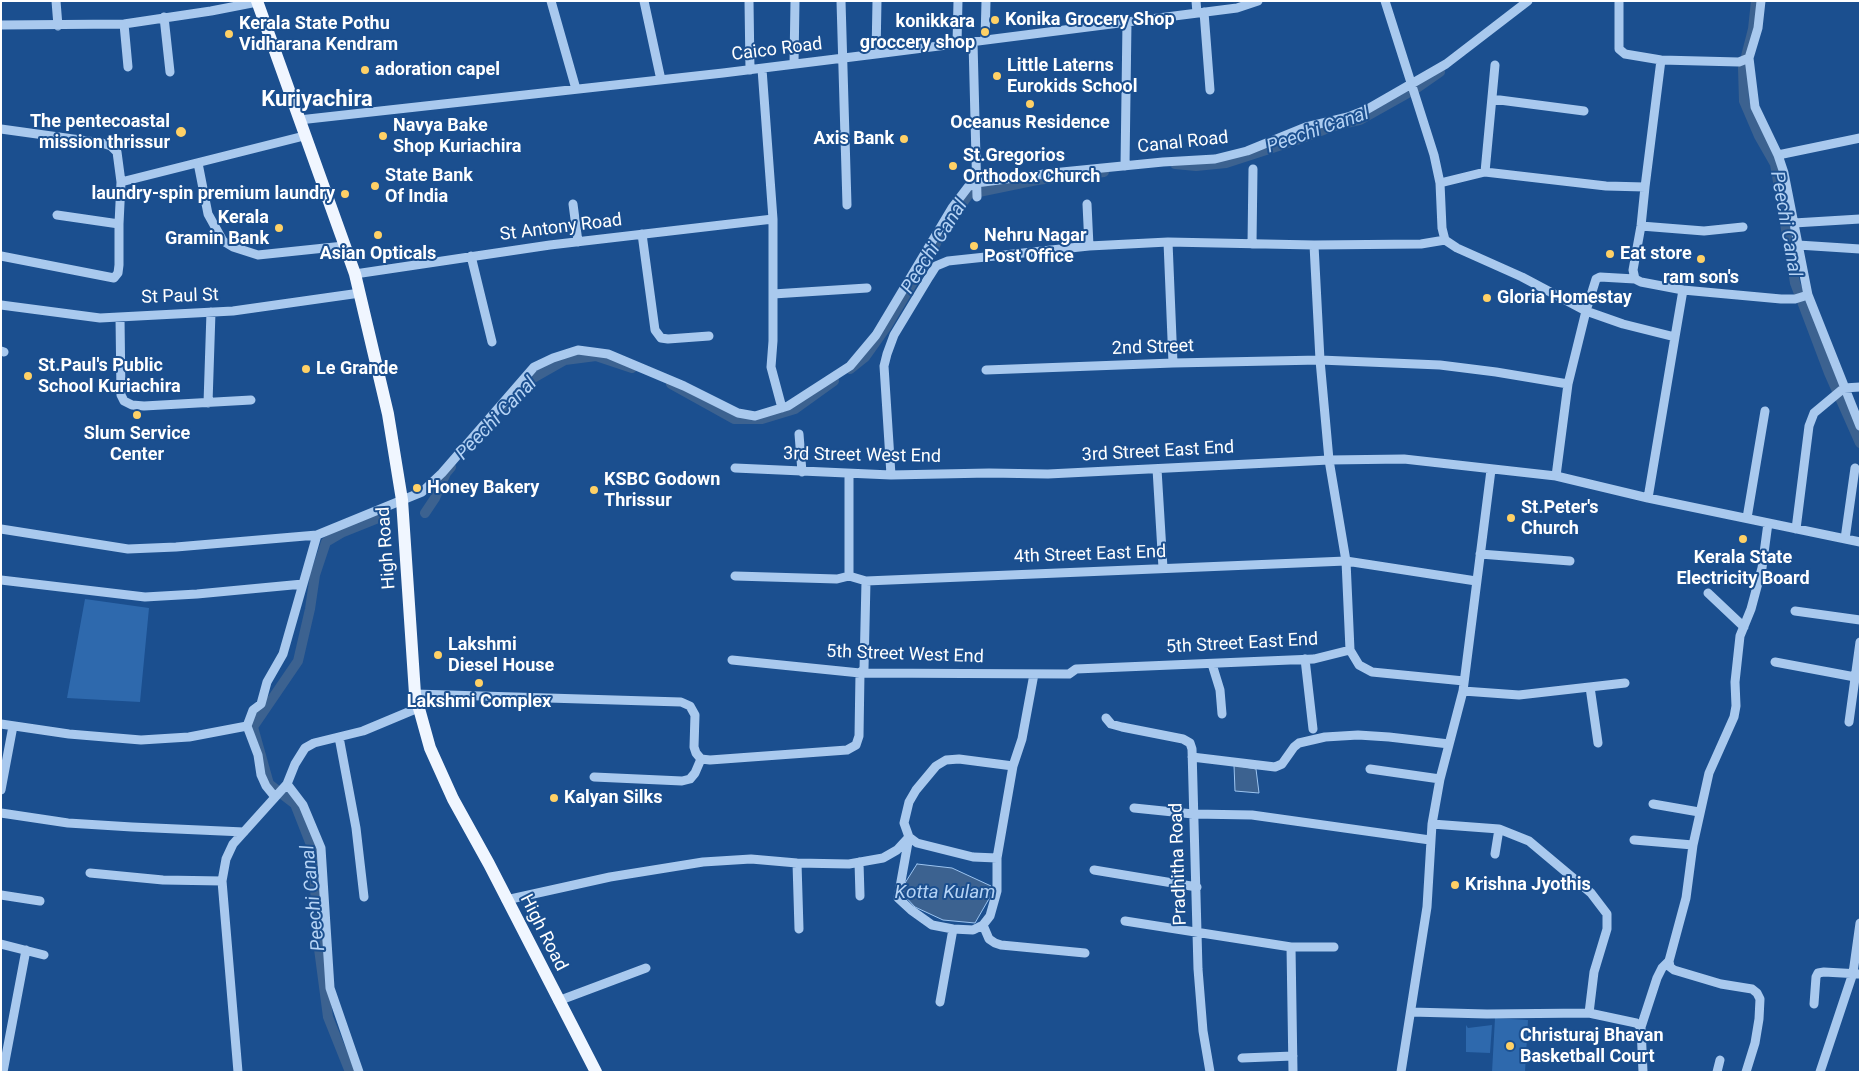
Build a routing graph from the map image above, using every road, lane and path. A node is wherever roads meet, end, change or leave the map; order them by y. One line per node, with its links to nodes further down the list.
1 (56, 1): 22 (street)
2 (551, 1): 37 (street)
3 (644, 1): 36 (street)
4 (749, 1): 34 (street)
5 (795, 1): 30 (street)
6 (841, 1): 27 (street)
7 (877, 1): 26 (street)
8 (958, 1): 25 (street)
9 (986, 1): 23 (street)
10 (1196, 1): 17 (street)
11 (1258, 1): 17 (street, Caico Road)
12 (1385, 1): 38 (street)
13 (1619, 1): 29 (street)
14 (1761, 1): 28 (street)
15 (257, 2): 18 (street); 42 (main road, High Road)
16 (1525, 2): 38 (street, Canal Road)
17 (1200, 12): 19 (street, Caico Road); 39 (street)
18 (164, 17): 20 (street); 35 (street)
19 (1127, 22): 23 (street, Caico Road); 48 (street)
20 (124, 24): 22 (street); 32 (street)
21 (1, 25): 22 (street)
22 (58, 26)
23 (985, 40): 24 (street, Caico Road)
24 (973, 42): 25 (street, Caico Road); 53 (street)
25 (957, 44): 26 (street, Caico Road)
26 (876, 54): 27 (street, Caico Road)
27 (843, 58): 30 (street, Caico Road); 58 (street)
28 (1749, 58): 29 (street); 46 (street)
29 (1661, 60): 54 (street)
30 (794, 64): 33 (street, Caico Road)
31 (1495, 65): 40 (street)
32 (128, 67)
33 (762, 68): 34 (street, Caico Road); 60 (street)
34 (750, 70): 36 (street, Caico Road)
35 (170, 72)
36 (661, 80): 37 (street, Caico Road)
37 (576, 89): 42 (street, Caico Road)
38 (1413, 89): 48 (street, Canal Road); 52 (street)
39 (1210, 90)
40 (1492, 99): 41 (street); 50 (street)
41 (1584, 110)
42 (298, 120): 44 (main road, High Road)
43 (1, 129): 51 (street)
44 (304, 136): 47 (street); 73 (main road, High Road)
45 (1860, 138): 46 (street)
46 (1778, 155): 62 (street)
47 (198, 163): 51 (street); 73 (street)
48 (1124, 166): 53 (street, Canal Road)
49 (1254, 169): 70 (street)
50 (1485, 172): 52 (street); 54 (street)
51 (121, 182): 63 (street)
52 (1440, 183): 67 (street)
53 (976, 185): 55 (street); 100 (street)
54 (1645, 187): 64 (street)
55 (977, 197)
56 (573, 204): 68 (street)
57 (1087, 204): 74 (street)
58 (847, 205)
59 (57, 215): 63 (street)
60 (773, 219): 66 (street, St Antony Road); 83 (street)
61 (1860, 219): 62 (street)
62 (1794, 223): 72 (street)
63 (118, 224): 76 (street)
64 (1641, 226): 65 (street); 79 (street)
65 (1742, 227)
66 (642, 234): 68 (street, St Antony Road); 89 (street)
67 (1445, 240): 71 (street); 86 (street)
68 (578, 242): 77 (street, St Antony Road)
69 (1168, 242): 70 (street); 74 (street); 93 (street)
70 (1252, 244): 71 (street)
71 (1314, 245): 92 (street)
72 (1798, 245): 75 (street); 84 (street)
73 (344, 246): 78 (main road, High Road)
74 (1089, 246): 112 (street)
75 (1860, 249)
76 (1, 256)
77 (470, 256): 78 (street, St Antony Road); 91 (street)
78 (354, 274): 82 (main road, High Road)
79 (1634, 279): 81 (street); 86 (street)
80 (867, 288): 83 (street)
81 (1683, 290): 84 (street); 90 (street)
82 (360, 292): 87 (street, St Paul St); 115 (main road, High Road)
83 (773, 294): 100 (street)
84 (1802, 296): 97 (street)
85 (1, 304): 88 (street, St Paul St)
86 (1586, 311): 90 (street); 95 (street)
87 (211, 312): 88 (street, St Paul St); 99 (street)
88 (120, 317): 99 (street)
89 (709, 336)
90 (1675, 336): 114 (street)
91 (492, 342)
92 (1320, 360): 93 (street, 2nd Street); 95 (street, 2nd Street); 104 (street)
93 (1173, 363): 94 (street, 2nd Street)
94 (986, 370)
95 (1568, 384): 113 (street)
96 (1860, 387): 97 (street)
97 (1844, 388): 102 (street); 119 (street)
98 (251, 400): 99 (street)
99 (208, 403)
100 (782, 408): 115 (street)
101 (1765, 411): 116 (street)
102 (1860, 426)
103 (799, 434): 109 (street)
104 (1329, 460): 107 (street, 3rd Street East End); 108 (street, 3rd Street East End); 124 (street)
105 (735, 468): 109 (street, 3rd Street West End)
106 (1855, 468): 121 (street)
107 (1157, 469): 110 (street, 3rd Street East End); 126 (street)
108 (1491, 470): 113 (street, 3rd Street East End); 123 (street)
109 (802, 472): 111 (street, 3rd Street West End)
110 (989, 473): 112 (street, 3rd Street West End)
111 (849, 474): 112 (street, 3rd Street West End); 128 (street)
112 (892, 475)
113 (1556, 476): 114 (street, 3rd Street East End)
114 (1648, 498): 116 (street, 3rd Street East End)
115 (402, 500): 120 (street); 151 (main road, High Road)
116 (1747, 518): 117 (street, 3rd Street East End)
117 (1768, 523): 119 (street, 3rd Street East End); 136 (street)
118 (1, 529): 120 (street)
119 (1796, 529): 121 (street, 3rd Street East End)
120 (317, 535): 132 (street)
121 (1845, 539): 122 (street, 3rd Street East End)
122 (1860, 542)
123 (1480, 554): 125 (street); 131 (street)
124 (1346, 561): 126 (street, 4th Street East End); 131 (street, 4th Street East End); 138 (street)
125 (1570, 561)
126 (1164, 568): 130 (street, 4th Street East End)
127 (734, 576): 128 (street, 4th Street East End)
128 (849, 576): 130 (street, 4th Street East End)
129 (1, 580): 132 (street)
130 (866, 581): 144 (street)
131 (1476, 581): 147 (street)
132 (304, 584): 158 (street)
133 (1708, 593): 136 (street)
134 (1795, 611): 135 (street)
135 (1860, 620)
136 (1744, 627): 174 (street)
137 (1860, 642): 146 (street)
138 (1350, 650): 140 (street, 5th Street East End); 147 (street)
139 (732, 660): 144 (street, 5th Street West End)
140 (1305, 660): 142 (street, 5th Street East End); 159 (street)
141 (1775, 662): 146 (street)
142 (1212, 664): 143 (street, 5th Street East End); 153 (street)
143 (1076, 669): 145 (street, 5th Street West End)
144 (860, 673): 145 (street, 5th Street West End); 164 (street)
145 (1034, 674): 166 (street)
146 (1855, 677): 155 (street)
147 (1464, 681): 150 (street)
148 (1625, 683): 149 (street)
149 (1590, 687): 150 (street); 161 (street)
150 (1463, 692): 162 (street)
151 (414, 694): 152 (main road, High Road); 164 (street)
152 (418, 708): 160 (street); 195 (main road, High Road)
153 (1222, 714)
154 (1106, 718): 163 (street)
155 (1849, 722)
156 (1, 724): 157 (street)
157 (13, 726): 158 (street); 165 (street)
158 (247, 726): 171 (street)
159 (1313, 729)
160 (339, 737): 171 (street); 194 (street)
161 (1598, 743)
162 (1449, 744): 163 (street); 169 (street)
163 (1192, 757): 176 (street, Pradhitha Road)
164 (701, 759): 168 (street)
165 (3, 765): 170 (street)
166 (1014, 766): 180 (street); 185 (street)
167 (1370, 768): 169 (street)
168 (594, 778)
169 (1440, 779): 177 (street)
170 (1, 790)
171 (281, 791): 179 (street); 224 (street)
172 (1653, 804): 174 (street)
173 (1134, 808): 176 (street)
174 (1699, 812): 183 (street)
175 (1, 813): 179 (street)
176 (1193, 814): 181 (street); 191 (street, Pradhitha Road)
177 (1432, 824): 178 (street); 181 (street)
178 (1499, 829): 184 (street); 216 (street)
179 (244, 832): 190 (street)
180 (909, 837): 185 (street); 186 (street); 201 (street)
181 (1430, 840): 215 (street)
182 (1634, 840): 183 (street)
183 (1694, 845): 209 (street)
184 (1495, 854)
185 (997, 858): 199 (street)
186 (859, 862): 187 (street); 193 (street)
187 (797, 863): 195 (street); 200 (street)
188 (1094, 870): 191 (street)
189 (90, 874): 190 (street)
190 (222, 881): 223 (street)
191 (1197, 887): 202 (street, Pradhitha Road)
192 (1, 894): 196 (street)
193 (860, 896)
194 (364, 897)
195 (506, 900): 212 (main road, High Road)
196 (40, 901)
197 (1125, 920): 202 (street)
198 (1860, 923): 211 (street)
199 (983, 925): 201 (street); 207 (street)
200 (799, 929)
201 (953, 929): 213 (street)
202 (1197, 931): 204 (street); 225 (street, Pradhitha Road)
203 (1, 944): 206 (street)
204 (1291, 947): 205 (street); 218 (street)
205 (1334, 947)
206 (26, 950): 208 (street); 222 (street)
207 (1085, 953)
208 (44, 955)
209 (1669, 961): 217 (street); 230 (street)
210 (646, 968): 212 (street)
211 (1856, 974): 214 (street); 231 (street)
212 (558, 1001): 221 (main road, High Road)
213 (940, 1002)
214 (1814, 1004)
215 (1411, 1012): 216 (street); 227 (street)
216 (1589, 1013): 217 (street)
217 (1641, 1027): 228 (street)
218 (1293, 1056): 219 (street); 226 (street)
219 (1242, 1058)
220 (1720, 1060): 229 (street)
221 (594, 1071)
222 (3, 1072)
223 (238, 1072)
224 (359, 1072)
225 (1210, 1072)
226 (1294, 1072)
227 (1401, 1072)
228 (1643, 1072)
229 (1717, 1072)
230 (1746, 1072)
231 (1820, 1072)

